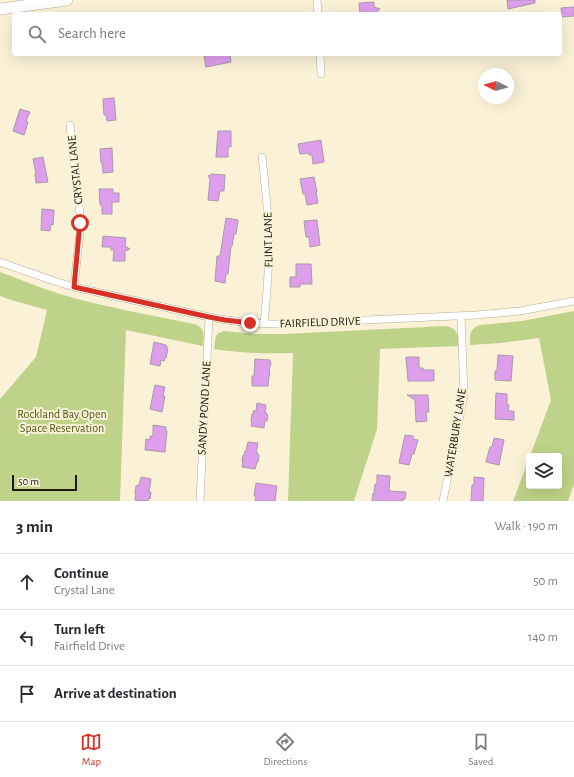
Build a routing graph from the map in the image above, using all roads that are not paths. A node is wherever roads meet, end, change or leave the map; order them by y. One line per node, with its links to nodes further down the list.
1 (67, 0): 3 (main road)
2 (317, 0): 4 (street)
3 (0, 9)
4 (318, 12)
5 (320, 56): 6 (street)
6 (321, 74)
7 (70, 125): 10 (street, CRYSTAL LANE)
8 (262, 157): 14 (street, FLINT LANE)
9 (0, 262): 10 (street, FAIRFIELD DRIVE)
10 (74, 287): 13 (street, FAIRFIELD DRIVE)
11 (574, 301): 12 (street, FAIRFIELD DRIVE)
12 (461, 316): 14 (street, FAIRFIELD DRIVE); 16 (street, WATERBURY LANE)
13 (209, 317): 14 (street, FAIRFIELD DRIVE); 15 (street, SANDY POND LANE)
14 (264, 324)
15 (200, 500)
16 (443, 501)

